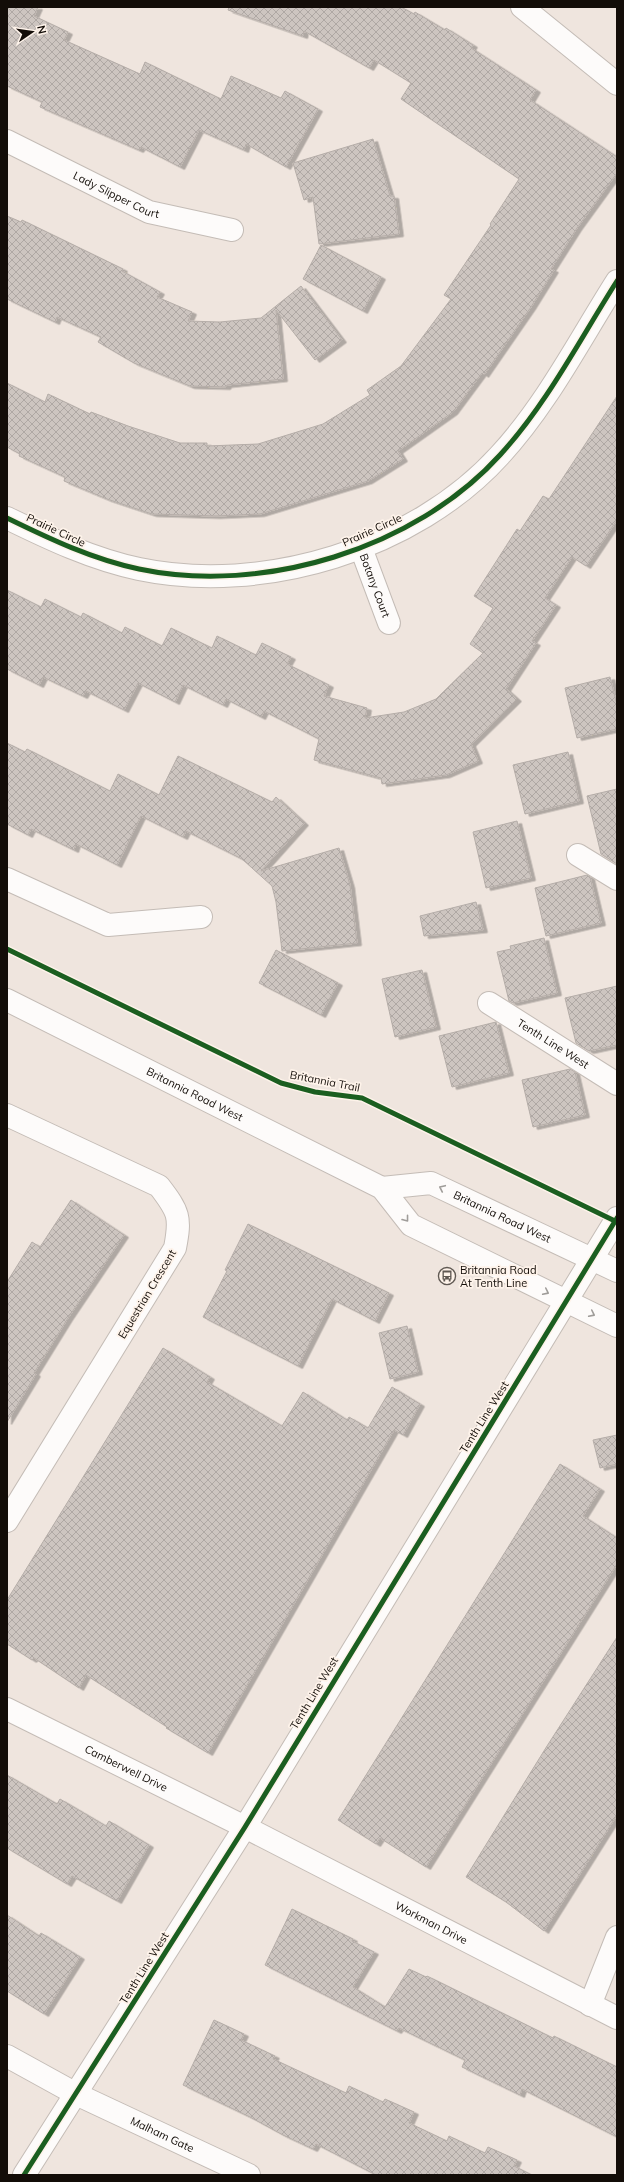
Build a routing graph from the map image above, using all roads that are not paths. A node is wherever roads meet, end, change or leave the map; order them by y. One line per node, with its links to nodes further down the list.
1 (522, 7): 2 (street)
2 (617, 84)
3 (7, 141): 4 (street, Lady Slipper Court)
4 (232, 230)
5 (617, 281): 7 (street, Prairie Circle)
6 (7, 518): 7 (street, Prairie Circle)
7 (361, 548): 8 (street, Botany Court)
8 (389, 623)
9 (578, 855): 11 (street)
10 (7, 879): 12 (street)
11 (617, 879)
12 (202, 917)
13 (7, 1000): 17 (street, Britannia Road West)
14 (489, 1003): 15 (street, Tenth Line West)
15 (617, 1084)
16 (7, 1115): 23 (street, Equestrian Crescent)
17 (382, 1188): 19 (street, Britannia Road West, one-way to 17); 21 (street, Britannia Road West, one-way to 21)
18 (617, 1218): 19 (street, Tenth Line West)
19 (592, 1258): 20 (street, Britannia Road West); 21 (street, Tenth Line West)
20 (617, 1271)
21 (566, 1302): 22 (street, Britannia Road West, one-way to 22); 25 (street, Tenth Line West)
22 (617, 1326)
23 (7, 1521)
24 (7, 1708): 25 (street, Camberwell Drive)
25 (245, 1827): 27 (street, Workman Drive); 30 (street, Tenth Line West)
26 (617, 1937): 27 (street)
27 (590, 2005): 28 (street, Workman Drive)
28 (617, 2018)
29 (7, 2056): 30 (street, Malham Gate)
30 (76, 2094): 31 (street, Tenth Line West); 32 (street, Malham Gate)
31 (24, 2175)
32 (249, 2175)

